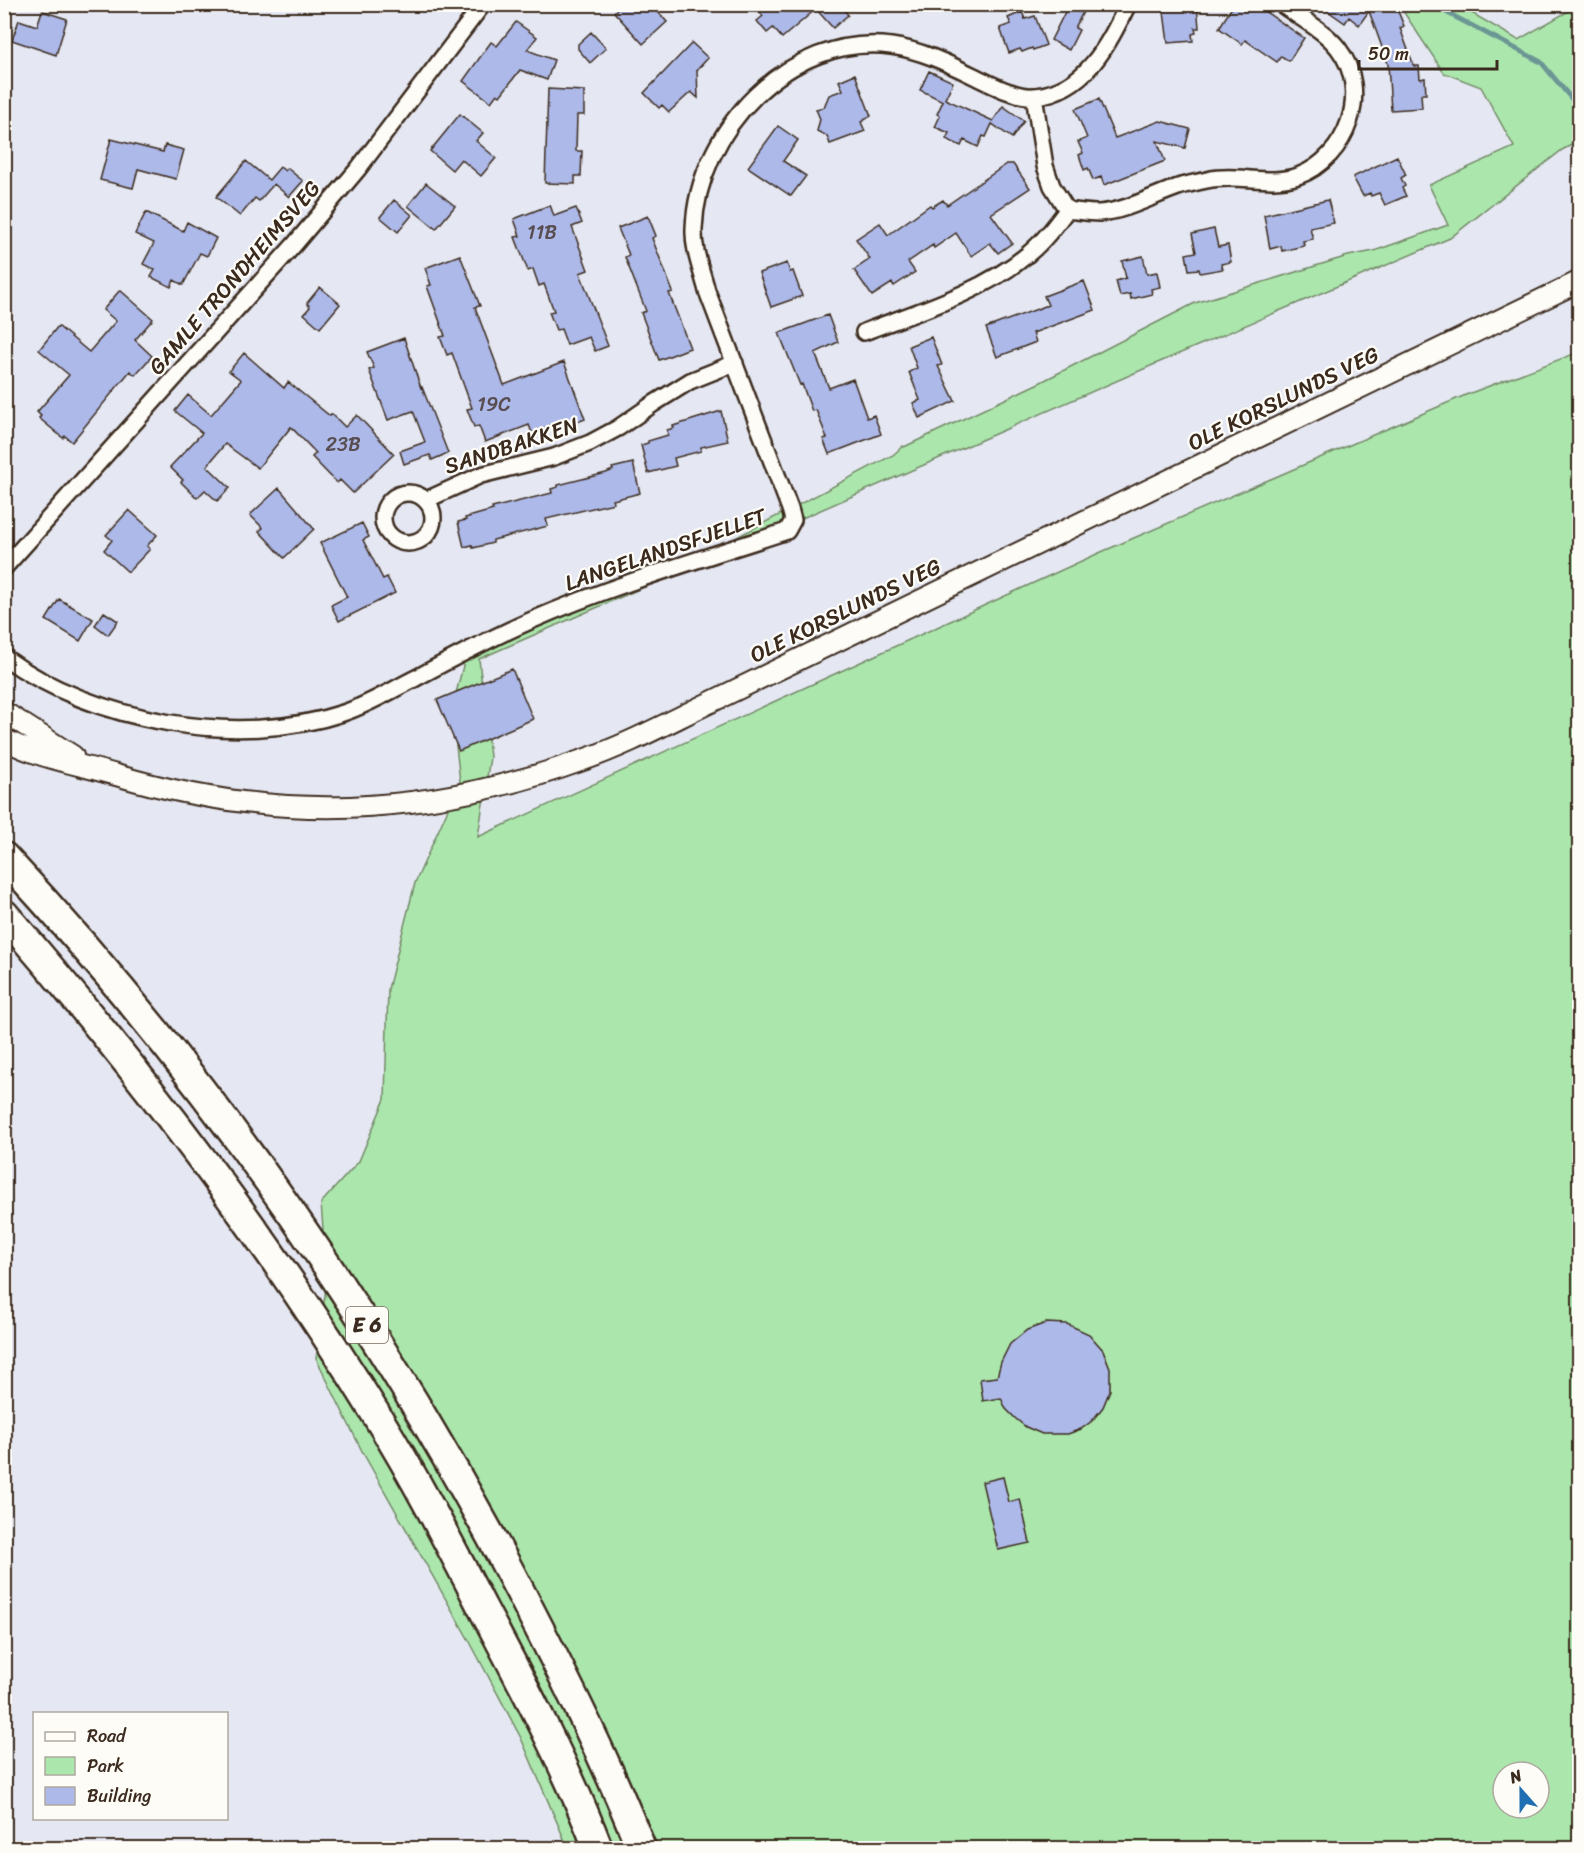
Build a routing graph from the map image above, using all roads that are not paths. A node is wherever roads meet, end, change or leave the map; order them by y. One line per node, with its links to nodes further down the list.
1 (483, 4): 10 (street, GAMLE TRONDHEIMSVEG)
2 (1128, 4): 4 (street, LANGELANDSFJELLET)
3 (1281, 4): 5 (street)
4 (1034, 96): 5 (street); 8 (street, LANGELANDSFJELLET)
5 (1067, 210): 7 (street)
6 (1580, 281): 14 (street, OLE KORSLUNDS VEG)
7 (864, 332)
8 (735, 363): 9 (street, SANDBAKKEN); 11 (street, LANGELANDSFJELLET)
9 (426, 500)
10 (4, 568)
11 (4, 657)
12 (4, 712): 14 (street, OLE KORSLUNDS VEG)
13 (4, 739): 14 (street, OLE KORSLUNDS VEG)
14 (90, 767)
15 (4, 857): 18 (highway, E 6)
16 (4, 914): 17 (highway, E 6)
17 (598, 1848)
18 (641, 1848)

